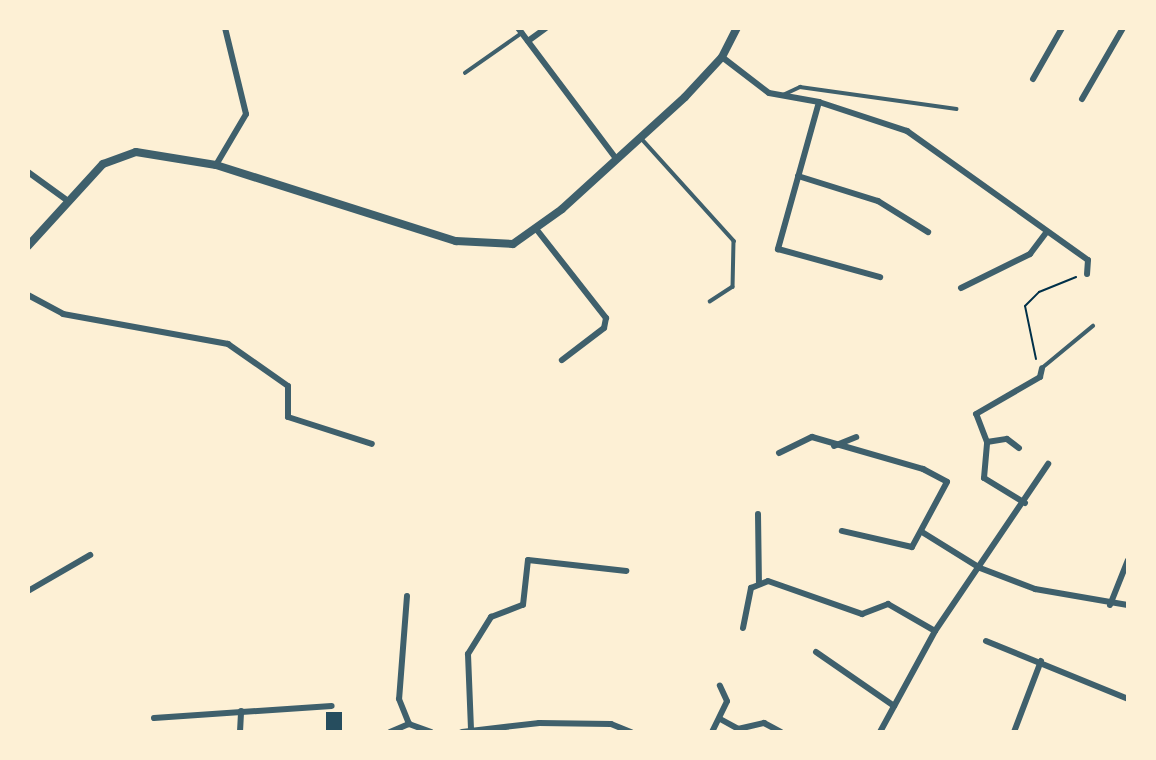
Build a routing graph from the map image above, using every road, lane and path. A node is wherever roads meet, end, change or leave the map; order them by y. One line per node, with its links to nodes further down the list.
1 (225, 28): 17 (street)
2 (546, 28): 7 (street)
3 (737, 28): 8 (street)
4 (1062, 28): 10 (street)
5 (1123, 28): 12 (street)
6 (520, 31): 7 (street); 9 (lane)
7 (528, 41): 16 (street)
8 (723, 57): 11 (street); 15 (street)
9 (465, 73)
10 (1033, 79)
11 (783, 95): 13 (street); 14 (lane)
12 (1082, 99)
13 (819, 102): 19 (street); 23 (street)
14 (956, 109)
15 (639, 136): 16 (street); 29 (lane)
16 (615, 157): 21 (street)
17 (216, 165): 20 (street); 21 (street)
18 (28, 172): 20 (street)
19 (798, 177): 22 (street); 26 (street)
20 (68, 201): 24 (street)
21 (537, 230): 31 (street)
22 (928, 232)
23 (1045, 233): 25 (street); 27 (street)
24 (28, 246)
25 (1087, 274): 32 (path)
26 (880, 277)
27 (961, 288)
28 (28, 295): 35 (street)
29 (710, 302)
30 (1093, 326): 32 (lane)
31 (562, 360)
32 (1042, 368): 34 (street)
33 (856, 437): 36 (street)
34 (986, 442): 37 (street); 40 (street)
35 (372, 444)
36 (834, 446): 38 (street); 43 (street)
37 (1019, 448)
38 (779, 453)
39 (1048, 464): 40 (street)
40 (1025, 503): 46 (street)
41 (758, 514): 48 (street)
42 (842, 531): 43 (street)
43 (922, 532): 46 (street)
44 (90, 555): 49 (street)
45 (1128, 560): 51 (street)
46 (980, 568): 51 (street); 54 (street)
47 (626, 571): 67 (street)
48 (759, 582): 53 (street); 54 (street)
49 (28, 591)
50 (407, 596): 66 (street)
51 (1110, 604): 52 (street)
52 (1128, 606)
53 (743, 628)
54 (935, 631): 61 (street)
55 (986, 641): 57 (street)
56 (816, 652): 61 (street)
57 (1041, 661): 59 (street); 78 (street)
58 (720, 686): 64 (street)
59 (1128, 699)
60 (331, 706): 62 (street)
61 (894, 706): 77 (street)
62 (240, 711): 63 (street); 69 (street)
63 (154, 718)
64 (723, 719): 75 (street); 76 (street)
65 (580, 723): 68 (street); 73 (street); 74 (street)
66 (409, 724): 70 (street); 71 (street)
67 (471, 729): 68 (street); 72 (street)
68 (493, 729)
69 (240, 732)
70 (390, 732)
71 (431, 732)
72 (462, 732)
73 (580, 732)
74 (631, 732)
75 (712, 732)
76 (781, 732)
77 (880, 732)
78 (1014, 732)

